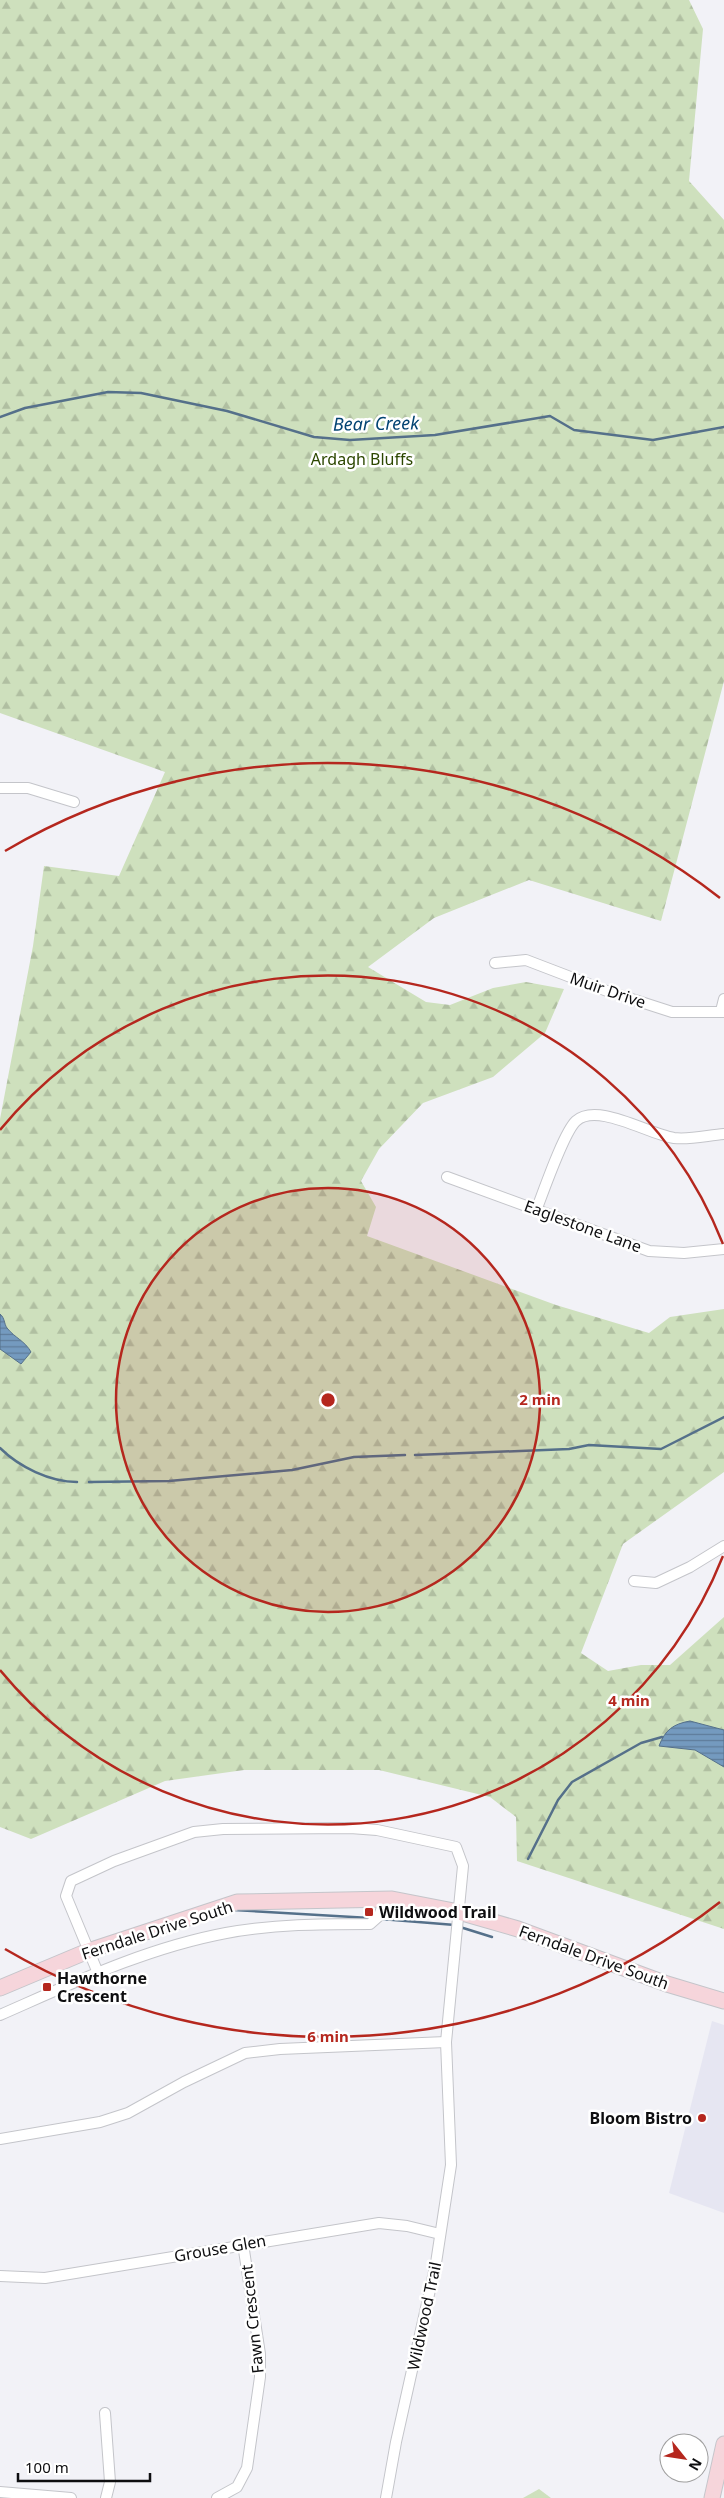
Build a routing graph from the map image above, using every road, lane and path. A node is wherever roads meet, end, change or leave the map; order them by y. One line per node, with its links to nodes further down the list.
1 (0, 788): 2 (street)
2 (74, 802)
3 (495, 962): 5 (street, Muir Drive)
4 (724, 999): 5 (street)
5 (723, 1012)
6 (724, 1134): 8 (street)
7 (446, 1177): 8 (street, Eaglestone Lane)
8 (537, 1208): 9 (street, Eaglestone Lane)
9 (724, 1249)
10 (724, 1546): 11 (street)
11 (634, 1581)
12 (385, 1899): 13 (main road, Ferndale Drive South); 14 (main road, Ferndale Drive South); 15 (street)
13 (459, 1912): 14 (street); 17 (main road, Ferndale Drive South); 19 (street, Wildwood Trail)
14 (88, 1951): 15 (street); 16 (main road, Ferndale Drive South)
15 (98, 1973): 18 (street)
16 (0, 1988)
17 (724, 2001)
18 (0, 2015)
19 (446, 2042): 20 (street); 21 (street, Wildwood Trail)
20 (0, 2139)
21 (440, 2234): 22 (street, Grouse Glen); 30 (street, Wildwood Trail)
22 (244, 2244): 23 (street, Grouse Glen); 29 (street, Fawn Crescent)
23 (0, 2276)
24 (105, 2413): 28 (street)
25 (724, 2444): 31 (main road)
26 (0, 2492): 27 (street)
27 (71, 2498)
28 (106, 2498)
29 (217, 2498)
30 (386, 2498)
31 (712, 2498)

